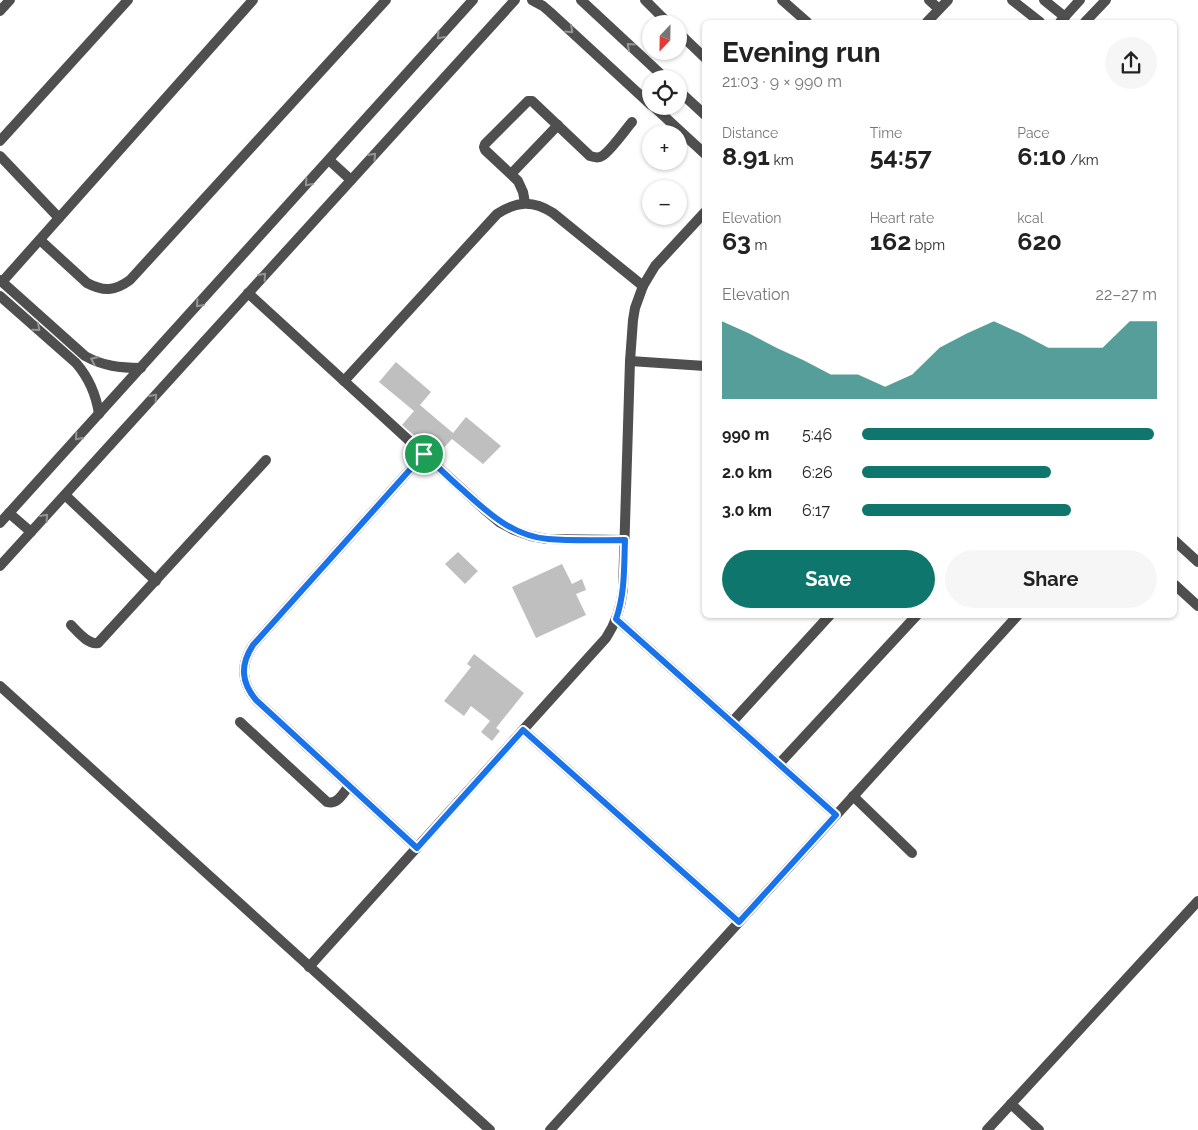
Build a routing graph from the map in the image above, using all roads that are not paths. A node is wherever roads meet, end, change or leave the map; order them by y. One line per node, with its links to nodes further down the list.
1 (10, 0): 18 (street)
2 (128, 0): 34 (street)
3 (253, 0): 42 (street)
4 (386, 0): 43 (street)
5 (473, 0): 37 (street, one-way to 37)
6 (515, 0): 39 (street, one-way to 6)
7 (532, 0): 28 (street, one-way to 28)
8 (581, 0): 27 (street, one-way to 8)
9 (646, 0): 19 (street)
10 (782, 0): 20 (street)
11 (929, 0): 17 (street)
12 (948, 0): 17 (street)
13 (1012, 0): 22 (street)
14 (1044, 0): 23 (street)
15 (1080, 0): 23 (street)
16 (1106, 0): 24 (street)
17 (940, 9): 21 (street)
18 (0, 11)
19 (660, 15)
20 (805, 20)
21 (929, 20)
22 (1037, 20)
23 (1062, 20)
24 (1087, 20)
25 (688, 42): 26 (street)
26 (702, 55)
27 (656, 70)
28 (642, 97)
29 (687, 98): 30 (street)
30 (702, 112)
31 (662, 115): 35 (street)
32 (632, 122): 33 (street)
33 (558, 125): 38 (street); 38 (street)
34 (0, 141)
35 (702, 151)
36 (0, 156): 42 (street)
37 (329, 160): 39 (street); 50 (street, one-way to 50)
38 (511, 174): 40 (street)
39 (351, 180): 46 (street, one-way to 39)
40 (525, 204): 45 (street); 51 (street)
41 (702, 215): 45 (street)
42 (59, 218): 43 (street)
43 (40, 240): 44 (street)
44 (1, 281): 50 (street, one-way to 44)
45 (643, 286): 48 (street)
46 (248, 293): 51 (street); 55 (street, one-way to 46)
47 (0, 296): 52 (street, one-way to 52)
48 (630, 361): 49 (street); 59 (street)
49 (702, 366)
50 (141, 368): 52 (street)
51 (344, 381): 53 (street)
52 (99, 414): 56 (street, one-way to 56)
53 (424, 454): 59 (street); 76 (street)
54 (266, 460): 63 (street)
55 (65, 495): 58 (street, one-way to 55); 63 (street)
56 (10, 513): 57 (street); 58 (street)
57 (0, 523)
58 (31, 532): 62 (street)
59 (625, 540): 69 (street)
60 (1177, 543): 61 (street)
61 (1198, 562)
62 (0, 566)
63 (156, 580): 70 (street)
64 (1177, 587): 65 (street)
65 (1198, 606)
66 (827, 618): 73 (street)
67 (914, 618): 75 (street)
68 (1014, 618): 77 (street)
69 (616, 619): 73 (street); 74 (street)
70 (71, 625)
71 (0, 686): 83 (street)
72 (240, 722): 76 (street)
73 (732, 722): 75 (street)
74 (523, 730): 79 (street); 82 (street)
75 (779, 764): 78 (street)
76 (349, 786): 79 (street)
77 (853, 796): 78 (street); 80 (street)
78 (836, 815): 82 (street)
79 (417, 848): 83 (street)
80 (912, 853)
81 (1198, 901): 84 (street)
82 (739, 922): 86 (street)
83 (309, 967): 85 (street)
84 (1011, 1104): 87 (street); 88 (street)
85 (490, 1130)
86 (550, 1130)
87 (987, 1130)
88 (1039, 1130)

